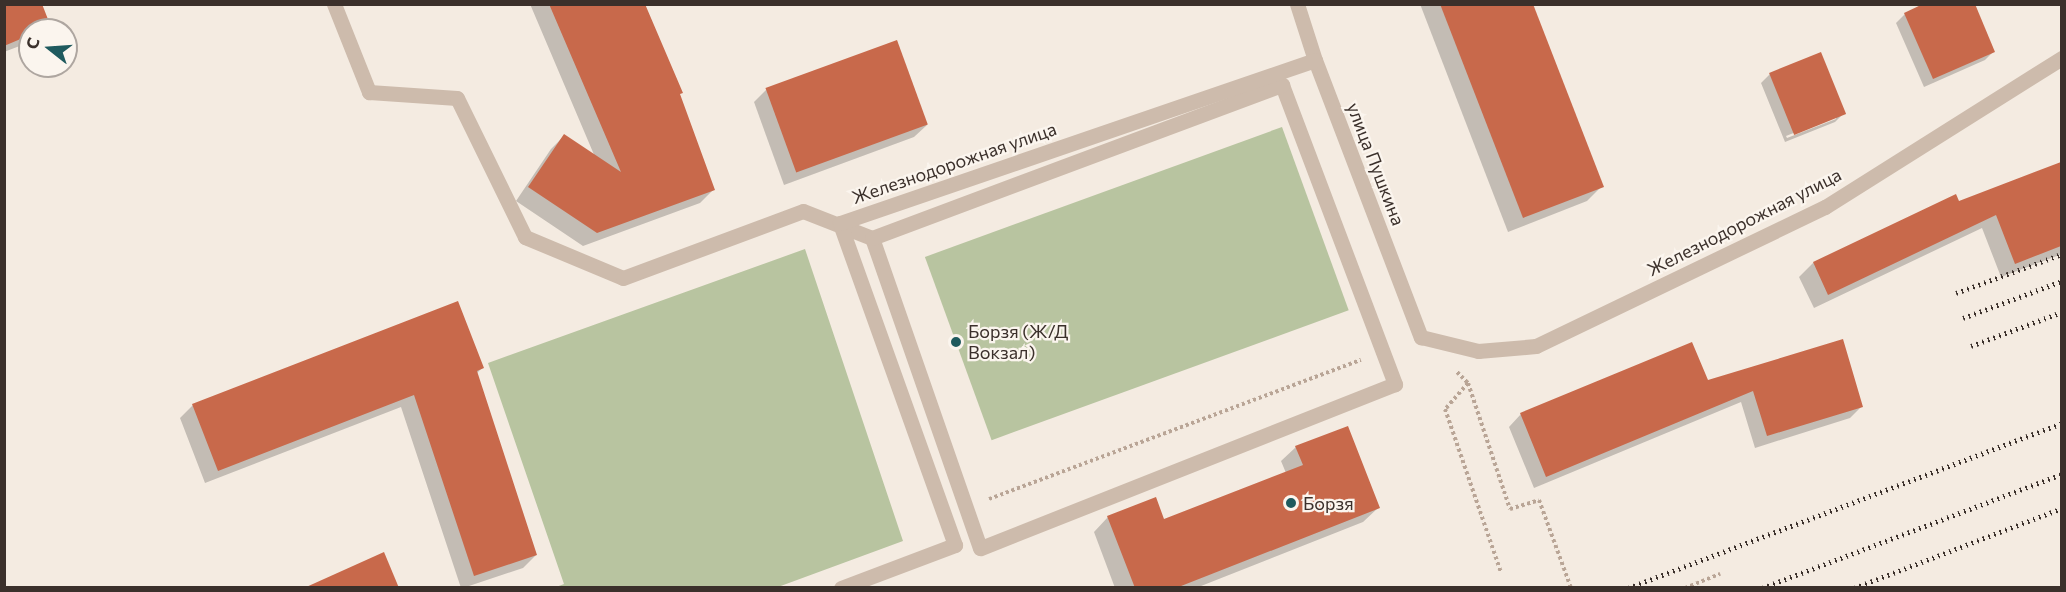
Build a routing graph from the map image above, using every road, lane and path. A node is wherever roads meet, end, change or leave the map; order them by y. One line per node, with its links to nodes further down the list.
1 (334, 4): 5 (street)
2 (1297, 4): 4 (street, улица Пушкина)
3 (2061, 58): 7 (street, Железнодорожная улица)
4 (1315, 60): 5 (street, Железнодорожная улица); 7 (street, улица Пушкина)
5 (840, 223): 6 (street); 14 (street, Железнодорожная улица)
6 (872, 238): 8 (street); 11 (street)
7 (1421, 337)
8 (1381, 352): 11 (path); 11 (street)
9 (1452, 368): 10 (path)
10 (1468, 383): 12 (path); 15 (path)
11 (965, 508)
12 (1501, 573)
13 (1720, 574): 16 (path)
14 (841, 588)
15 (1571, 588)
16 (1685, 588)

